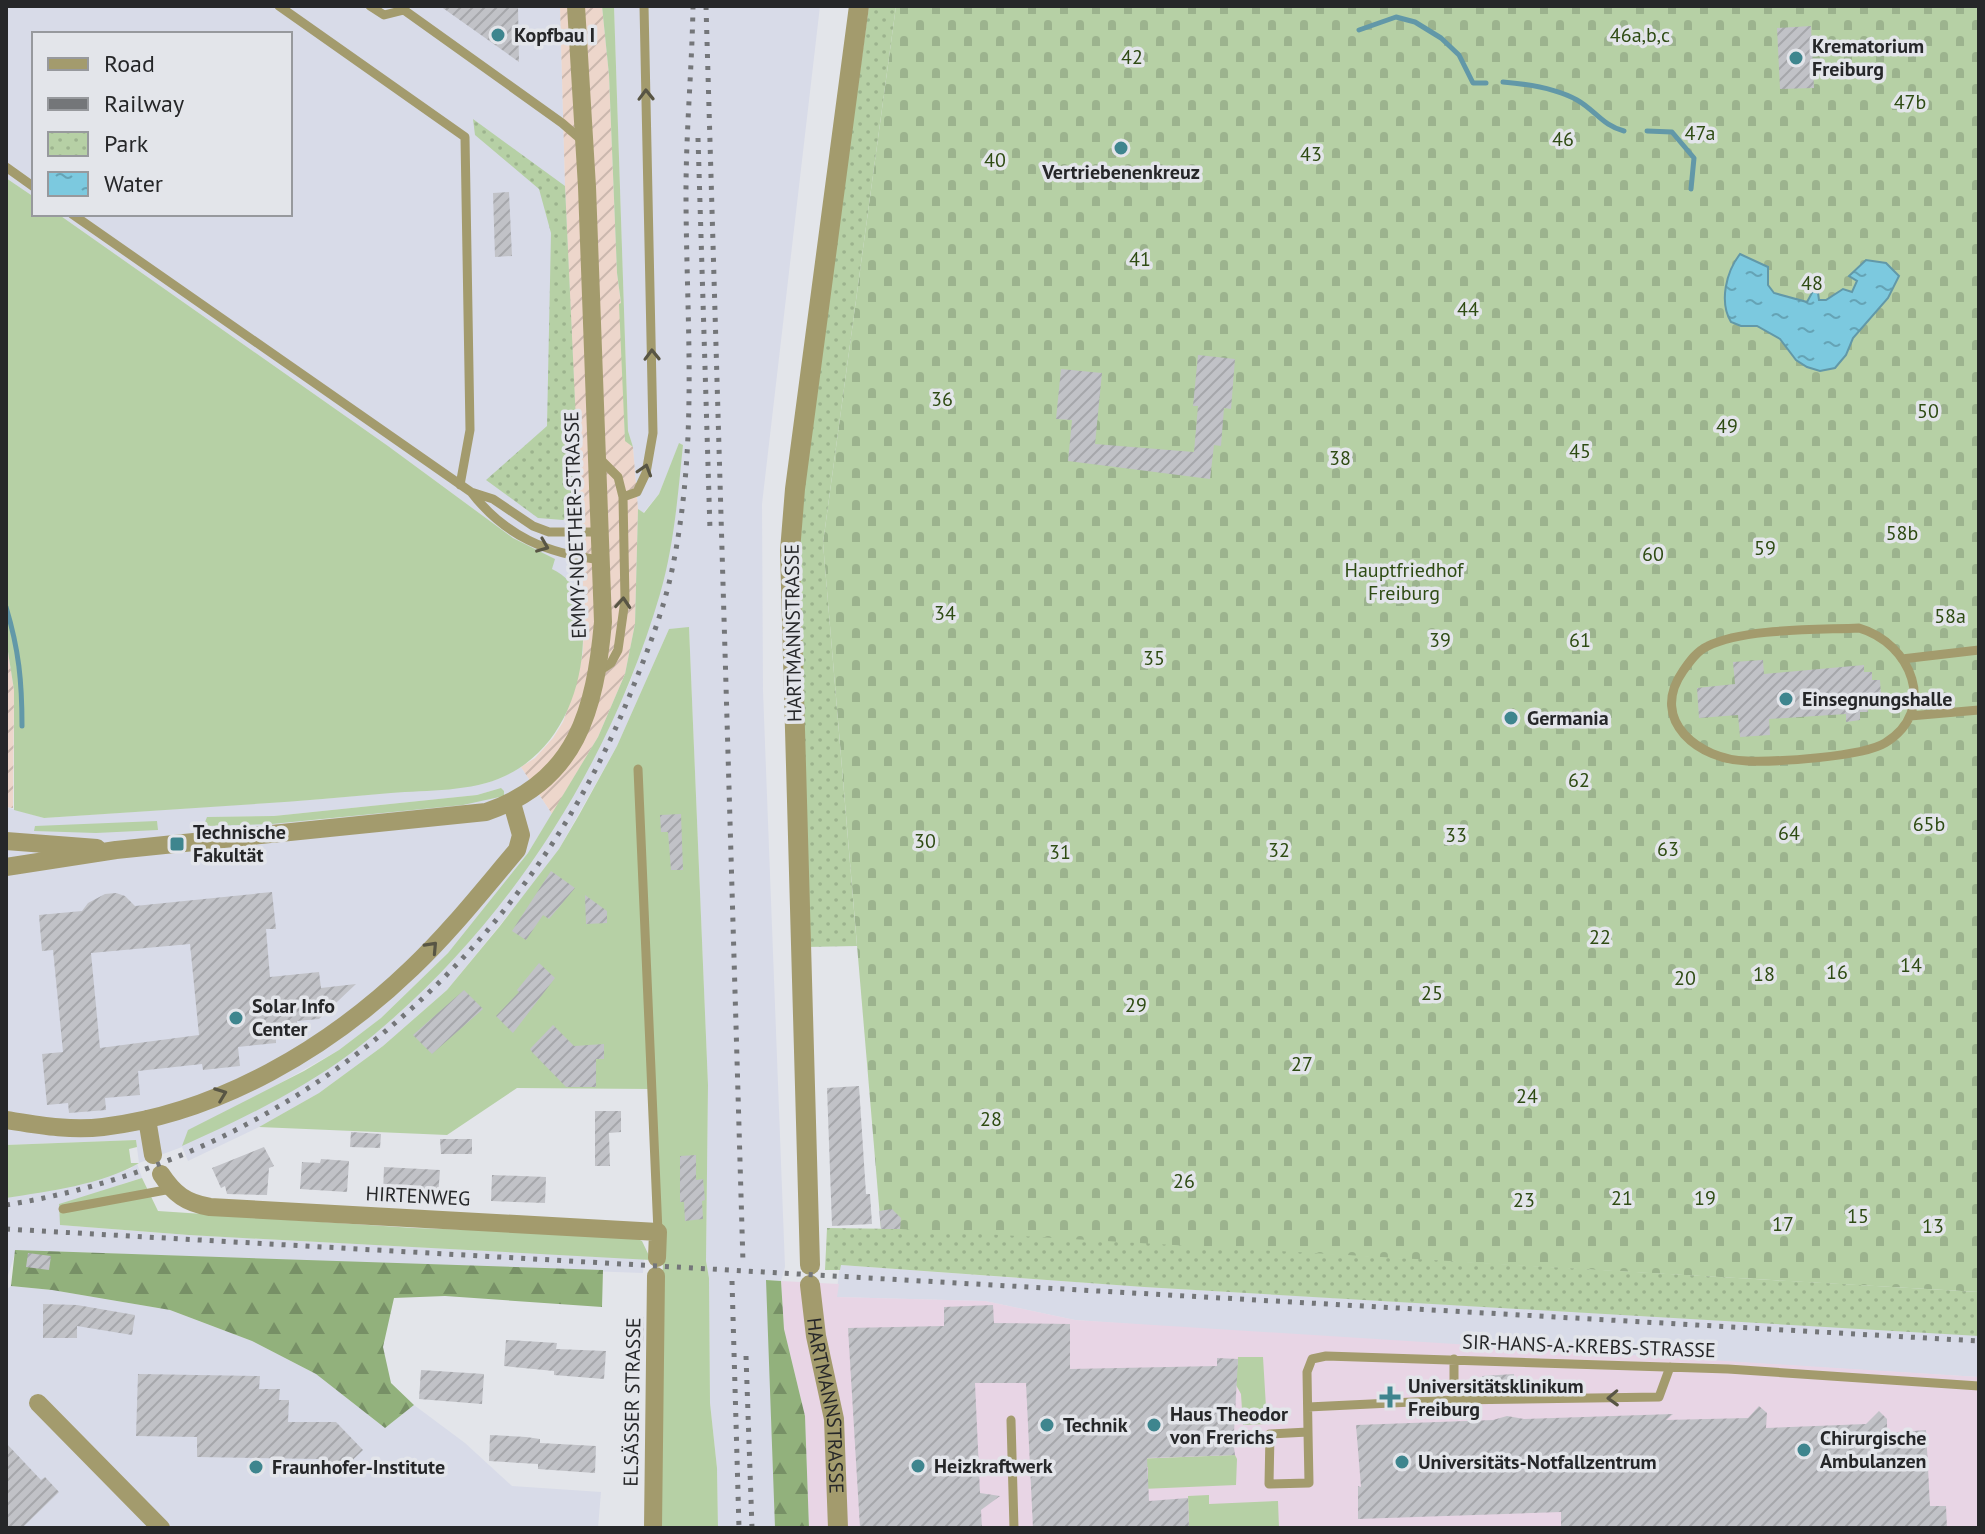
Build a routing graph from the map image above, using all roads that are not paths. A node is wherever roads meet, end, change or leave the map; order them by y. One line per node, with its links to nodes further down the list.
1 (279, 6): 11 (lane)
2 (370, 6): 6 (lane)
3 (576, 6): 6 (street, EMMY-NOETHER-STRASSE)
4 (644, 6): 13 (lane, one-way to 4)
5 (859, 6): 42 (street, HARTMANNSTRASSE)
6 (584, 142): 10 (street, EMMY-NOETHER-STRASSE)
7 (6, 167): 8 (lane)
8 (32, 186)
9 (75, 216): 11 (lane)
10 (597, 457): 13 (lane); 14 (street, EMMY-NOETHER-STRASSE)
11 (460, 485): 12 (lane)
12 (471, 492): 14 (lane); 15 (lane, one-way to 15)
13 (623, 497): 18 (lane, one-way to 13)
14 (601, 532): 15 (street, EMMY-NOETHER-STRASSE)
15 (602, 560): 18 (street, EMMY-NOETHER-STRASSE)
16 (1979, 650): 17 (lane)
17 (1902, 659): 20 (lane); 20 (lane)
18 (598, 672): 22 (street, EMMY-NOETHER-STRASSE)
19 (1979, 710): 20 (lane)
20 (1910, 716)
21 (638, 769): 31 (lane)
22 (512, 803): 24 (street, EMMY-NOETHER-STRASSE); 26 (street, one-way to 22)
23 (6, 841): 24 (street, EMMY-NOETHER-STRASSE)
24 (116, 850): 25 (street, EMMY-NOETHER-STRASSE)
25 (6, 867)
26 (147, 1119): 27 (street); 28 (street)
27 (6, 1120)
28 (153, 1155)
29 (166, 1182): 30 (lane); 31 (street, HIRTENWEG)
30 (63, 1209)
31 (658, 1232): 41 (street, ELSÄSSER STRASSE)
32 (1454, 1359): 33 (lane, SIR-HANS-A.-KREBS-STRASSE); 35 (lane); 37 (lane, SIR-HANS-A.-KREBS-STRASSE)
33 (1670, 1367): 34 (lane, SIR-HANS-A.-KREBS-STRASSE); 35 (lane, one-way to 35)
34 (1979, 1386)
35 (1454, 1400): 37 (lane)
36 (38, 1403): 40 (street)
37 (1308, 1407): 39 (lane, SIR-HANS-A.-KREBS-STRASSE)
38 (1011, 1420): 43 (lane)
39 (1308, 1432): 39 (lane, SIR-HANS-A.-KREBS-STRASSE)
40 (161, 1528)
41 (653, 1528)
42 (838, 1528)
43 (1014, 1528)

